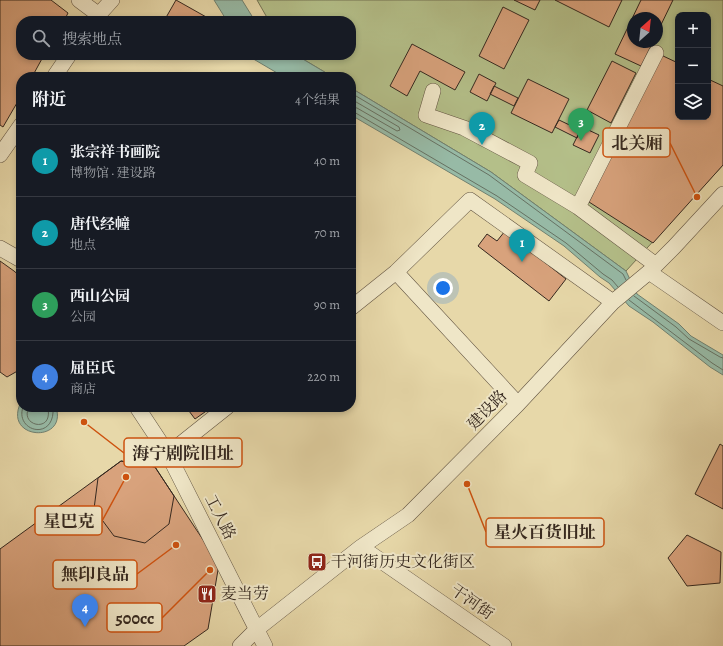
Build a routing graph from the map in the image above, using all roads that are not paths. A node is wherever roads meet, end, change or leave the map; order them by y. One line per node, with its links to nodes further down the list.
1 (79, 0): 3 (street)
2 (112, 0): 4 (street)
3 (94, 16)
4 (98, 16)
5 (656, 53): 12 (street)
6 (66, 60): 7 (street)
7 (57, 72)
8 (432, 91): 12 (street)
9 (16, 132): 10 (street)
10 (0, 155)
11 (723, 194): 15 (street, 建设路)
12 (578, 207): 15 (street)
13 (0, 248): 14 (street)
14 (16, 257)
15 (653, 268): 17 (street, 建设路); 19 (street)
16 (396, 272): 17 (street); 18 (street); 20 (street)
17 (613, 302): 20 (street, 建设路)
18 (356, 304)
19 (723, 323)
20 (518, 404): 24 (street, 建设路)
21 (140, 412): 23 (street, 工人路)
22 (221, 412): 23 (street)
23 (168, 454): 25 (street, 工人路)
24 (361, 547): 25 (street, 建设路); 28 (street, 干河街)
25 (257, 630): 26 (street, 建设路); 27 (street, 工人路)
26 (240, 646)
27 (265, 646)
28 (504, 646)

